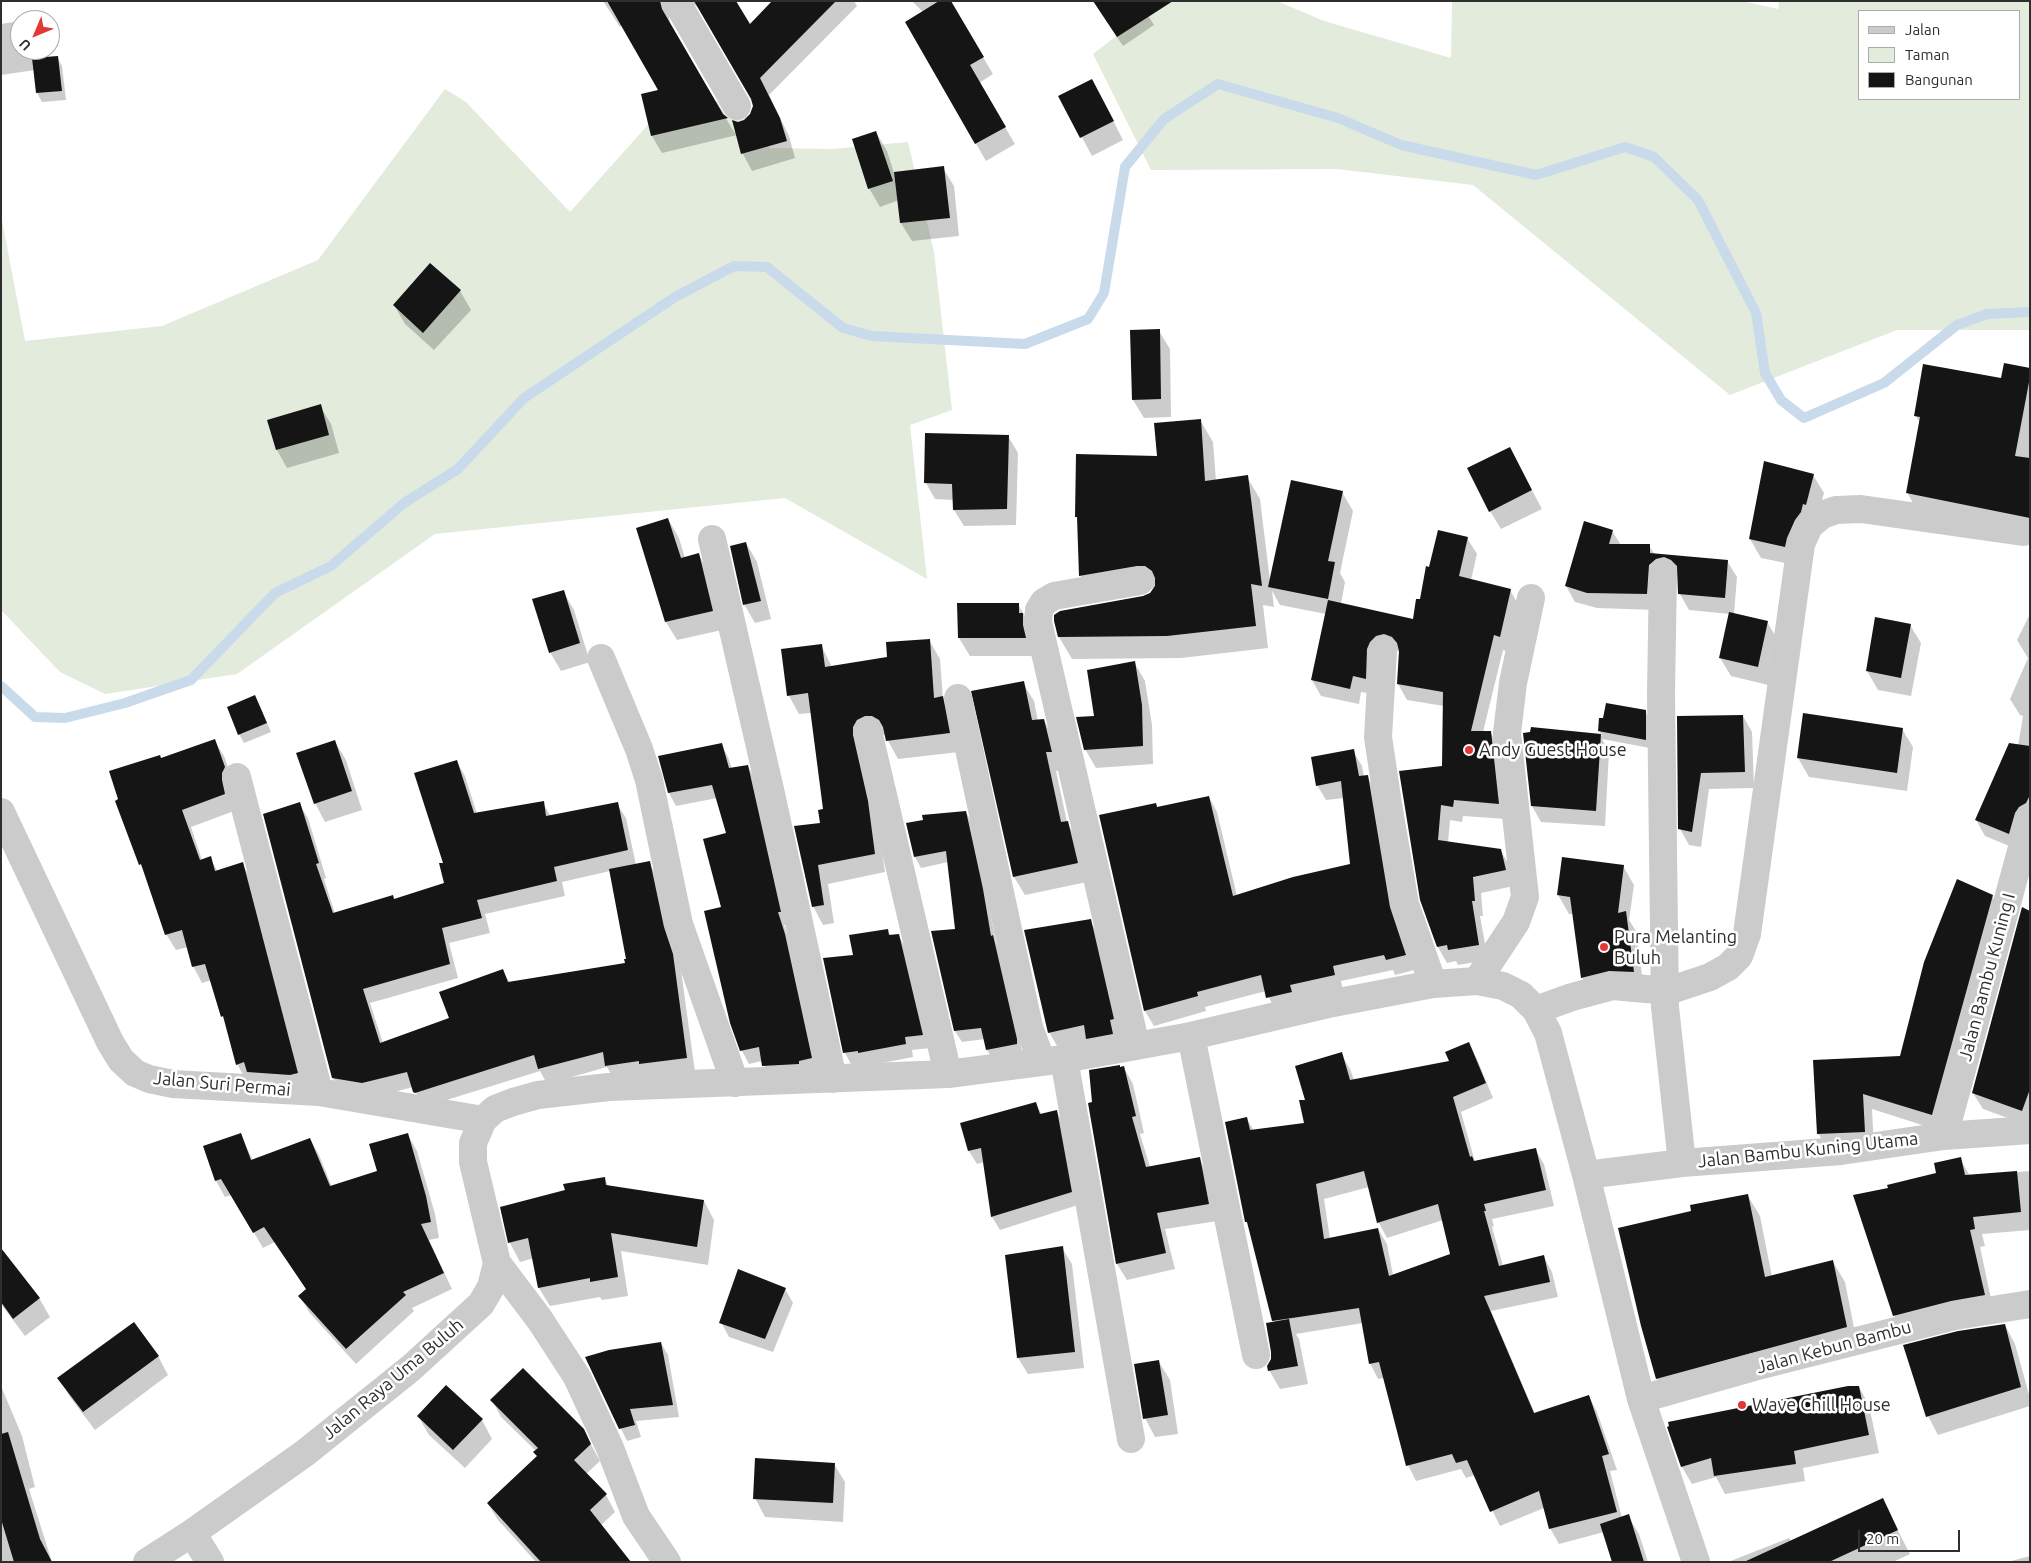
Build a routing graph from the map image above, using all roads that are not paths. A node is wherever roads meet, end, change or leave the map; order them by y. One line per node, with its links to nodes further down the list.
1 (676, 1): 2 (street)
2 (738, 106)
3 (2023, 532): 17 (street)
4 (712, 539): 23 (street)
5 (1663, 573): 17 (street)
6 (1140, 580): 20 (street)
7 (1531, 598): 15 (street)
8 (1384, 650): 16 (street)
9 (601, 658): 24 (street)
10 (958, 698): 21 (street)
11 (868, 731): 22 (street)
12 (237, 777): 25 (street)
13 (1, 812): 25 (street, Jalan Suri Permai)
14 (2030, 818): 28 (street, Jalan Bambu Kuning I)
15 (1477, 981): 16 (street); 18 (street)
16 (1433, 984): 19 (street)
17 (1664, 992): 18 (street); 29 (street)
18 (1536, 1010): 30 (street)
19 (1191, 1036): 20 (street); 33 (street)
20 (1136, 1046): 21 (street)
21 (1053, 1060): 22 (street); 35 (street)
22 (948, 1074): 23 (street)
23 (833, 1079): 24 (street)
24 (735, 1083): 26 (street)
25 (319, 1092): 26 (street, Jalan Suri Permai)
26 (483, 1120): 31 (street, Jalan Raya Uma Buluh)
27 (2030, 1130): 28 (street, Jalan Bambu Kuning Utama)
28 (1944, 1136): 29 (street, Jalan Bambu Kuning Utama)
29 (1682, 1163): 30 (street, Jalan Bambu Kuning Utama)
30 (1586, 1175): 34 (street)
31 (497, 1264): 36 (street, Jalan Raya Uma Buluh); 39 (street)
32 (2030, 1304): 34 (street, Jalan Kebun Bambu)
33 (1256, 1355)
34 (1641, 1399): 40 (street)
35 (1131, 1439)
36 (192, 1533): 37 (street, Jalan Raya Uma Buluh); 38 (street)
37 (147, 1562)
38 (210, 1562)
39 (667, 1562)
40 (1696, 1562)

